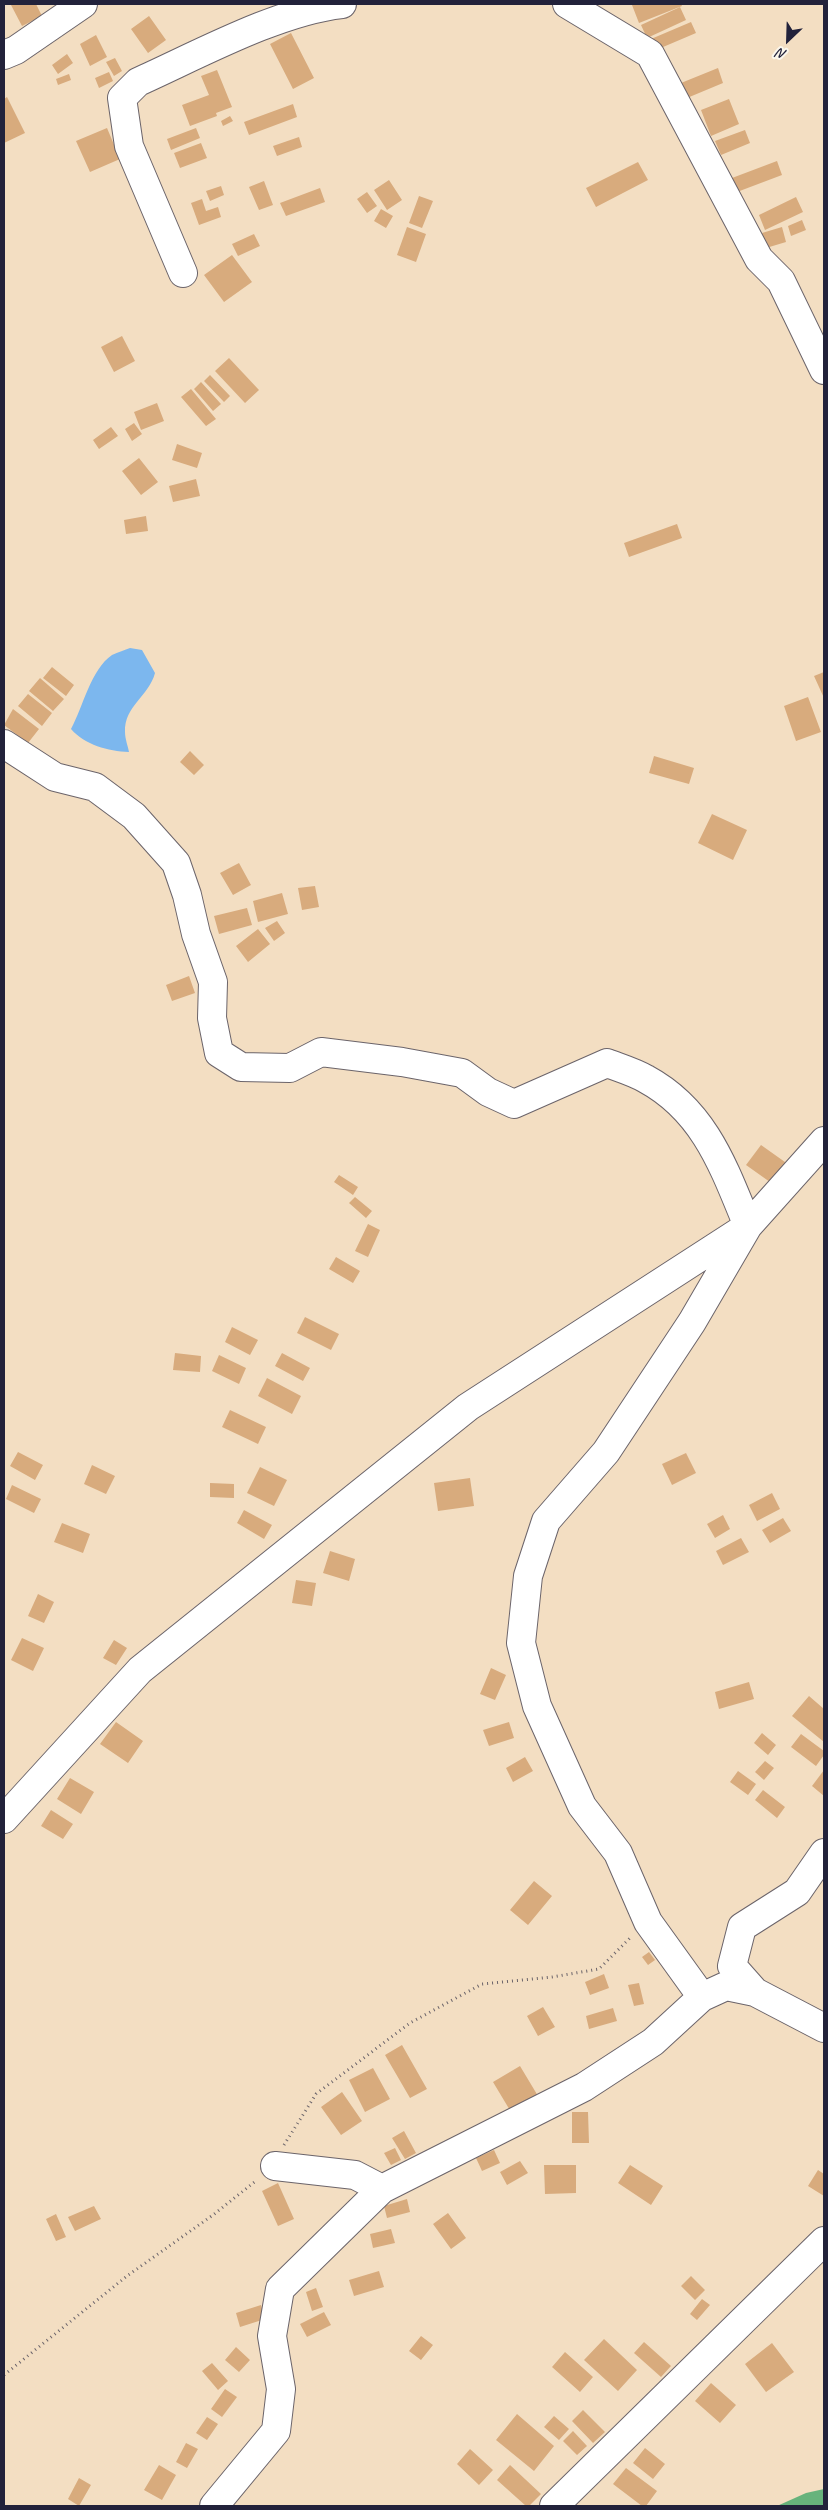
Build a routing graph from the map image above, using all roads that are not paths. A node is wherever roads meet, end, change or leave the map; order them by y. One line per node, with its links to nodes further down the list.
1 (83, 4): 4 (street)
2 (342, 4): 5 (street)
3 (568, 4): 6 (street)
4 (4, 55)
5 (183, 272)
6 (824, 370)
7 (4, 744): 9 (street)
8 (824, 1141): 9 (street)
9 (748, 1226): 10 (street); 13 (street)
10 (4, 1819)
11 (824, 1853): 12 (street)
12 (755, 1992): 13 (street); 14 (street)
13 (702, 1997): 16 (street)
14 (824, 2028)
15 (275, 2166): 16 (street)
16 (382, 2190): 18 (street)
17 (824, 2241): 19 (street)
18 (214, 2506)
19 (554, 2506)

